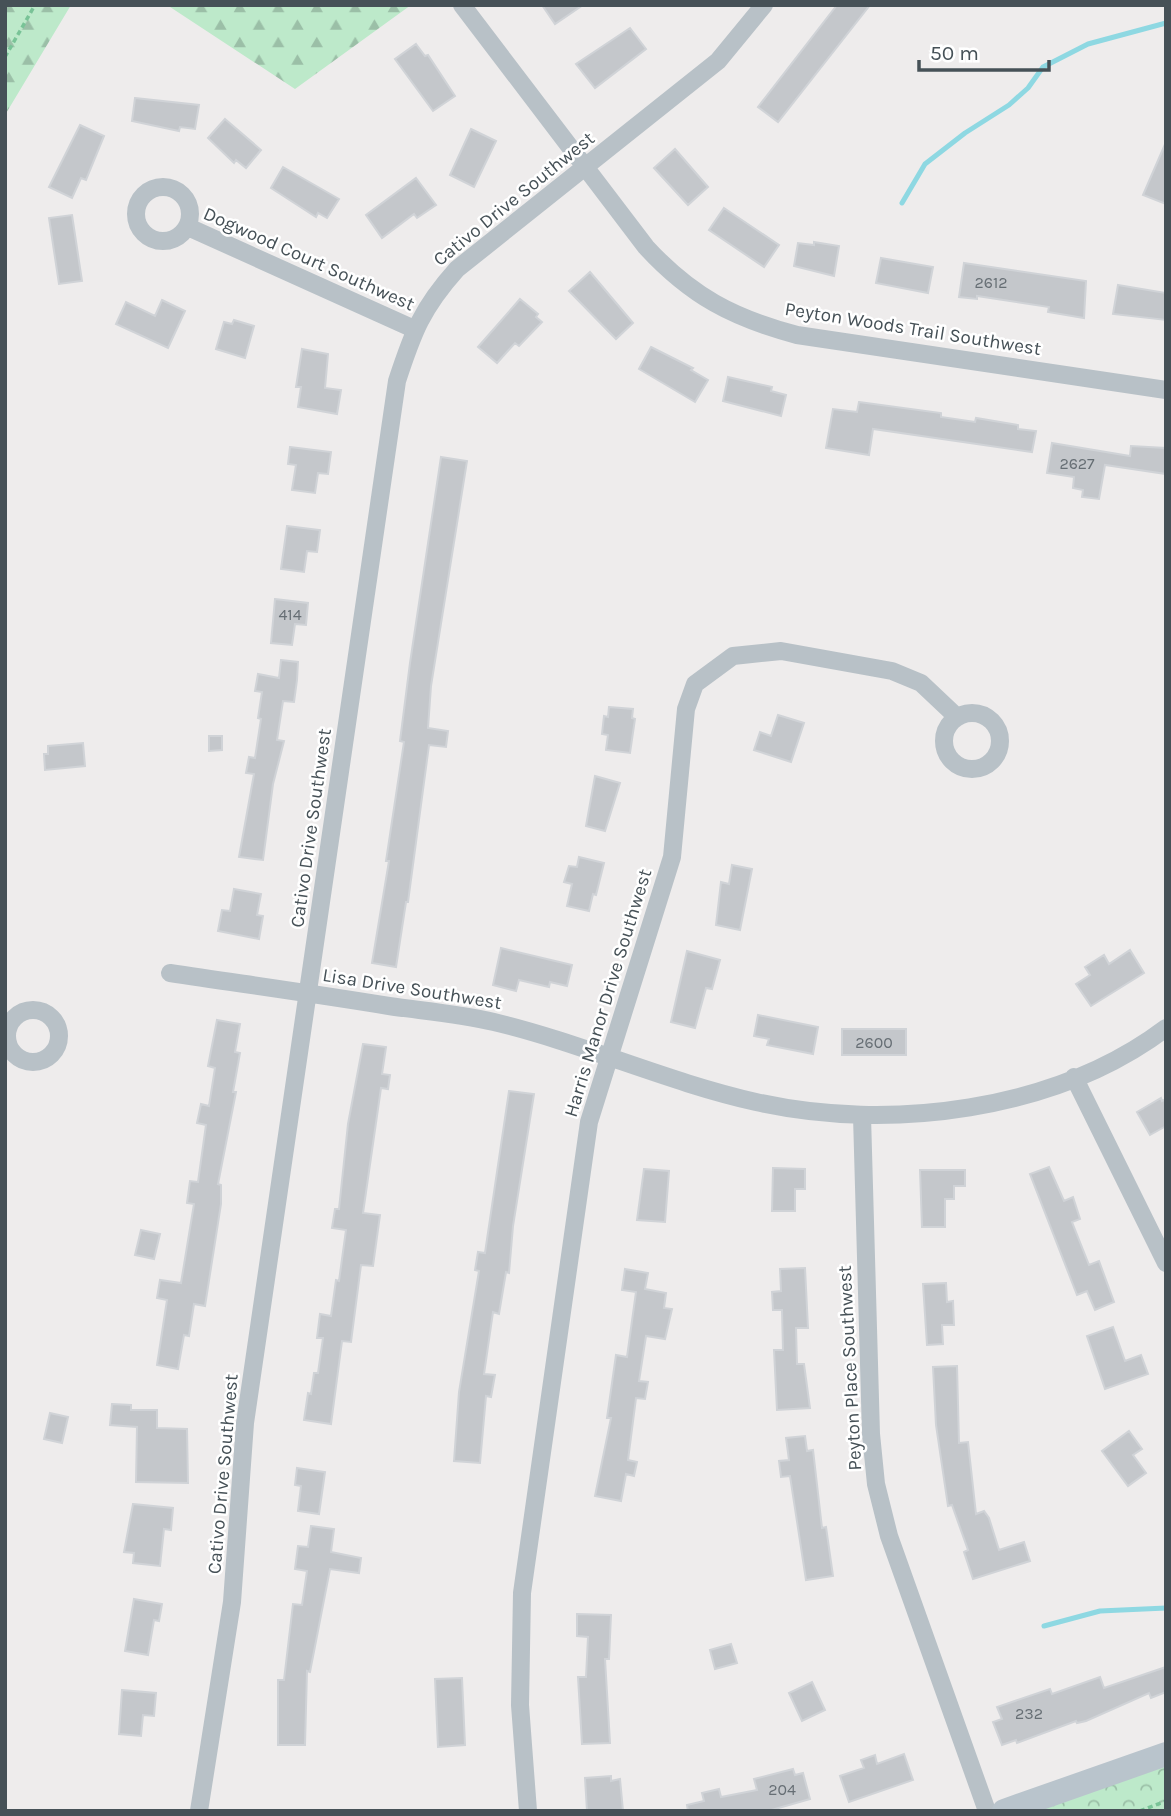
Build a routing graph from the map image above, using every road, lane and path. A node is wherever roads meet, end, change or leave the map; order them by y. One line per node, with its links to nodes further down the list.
1 (35, 5): 4 (path)
2 (462, 5): 5 (street, Peyton Woods Trail Southwest)
3 (764, 5): 5 (street, Cativo Drive Southwest)
4 (5, 57)
5 (585, 168): 7 (street, Cativo Drive Southwest); 8 (street, Peyton Woods Trail Southwest)
6 (188, 227): 7 (street, Dogwood Court Southwest)
7 (414, 329): 11 (street, Cativo Drive Southwest)
8 (1166, 390)
9 (957, 717): 13 (street, Harris Manor Drive Southwest)
10 (170, 973): 11 (street, Lisa Drive Southwest)
11 (308, 993): 13 (street, Lisa Drive Southwest); 19 (street, Cativo Drive Southwest)
12 (1166, 1028): 14 (street, Lisa Drive Southwest)
13 (607, 1056): 15 (street, Lisa Drive Southwest); 20 (street, Harris Manor Drive Southwest)
14 (1074, 1077): 15 (street, Lisa Drive Southwest); 16 (street)
15 (862, 1116): 21 (street, Peyton Place Southwest)
16 (1166, 1263)
17 (1166, 1754): 22 (street)
18 (1166, 1801): 23 (path)
19 (199, 1811)
20 (528, 1811)
21 (987, 1811)
22 (1004, 1811)
23 (1140, 1811)

